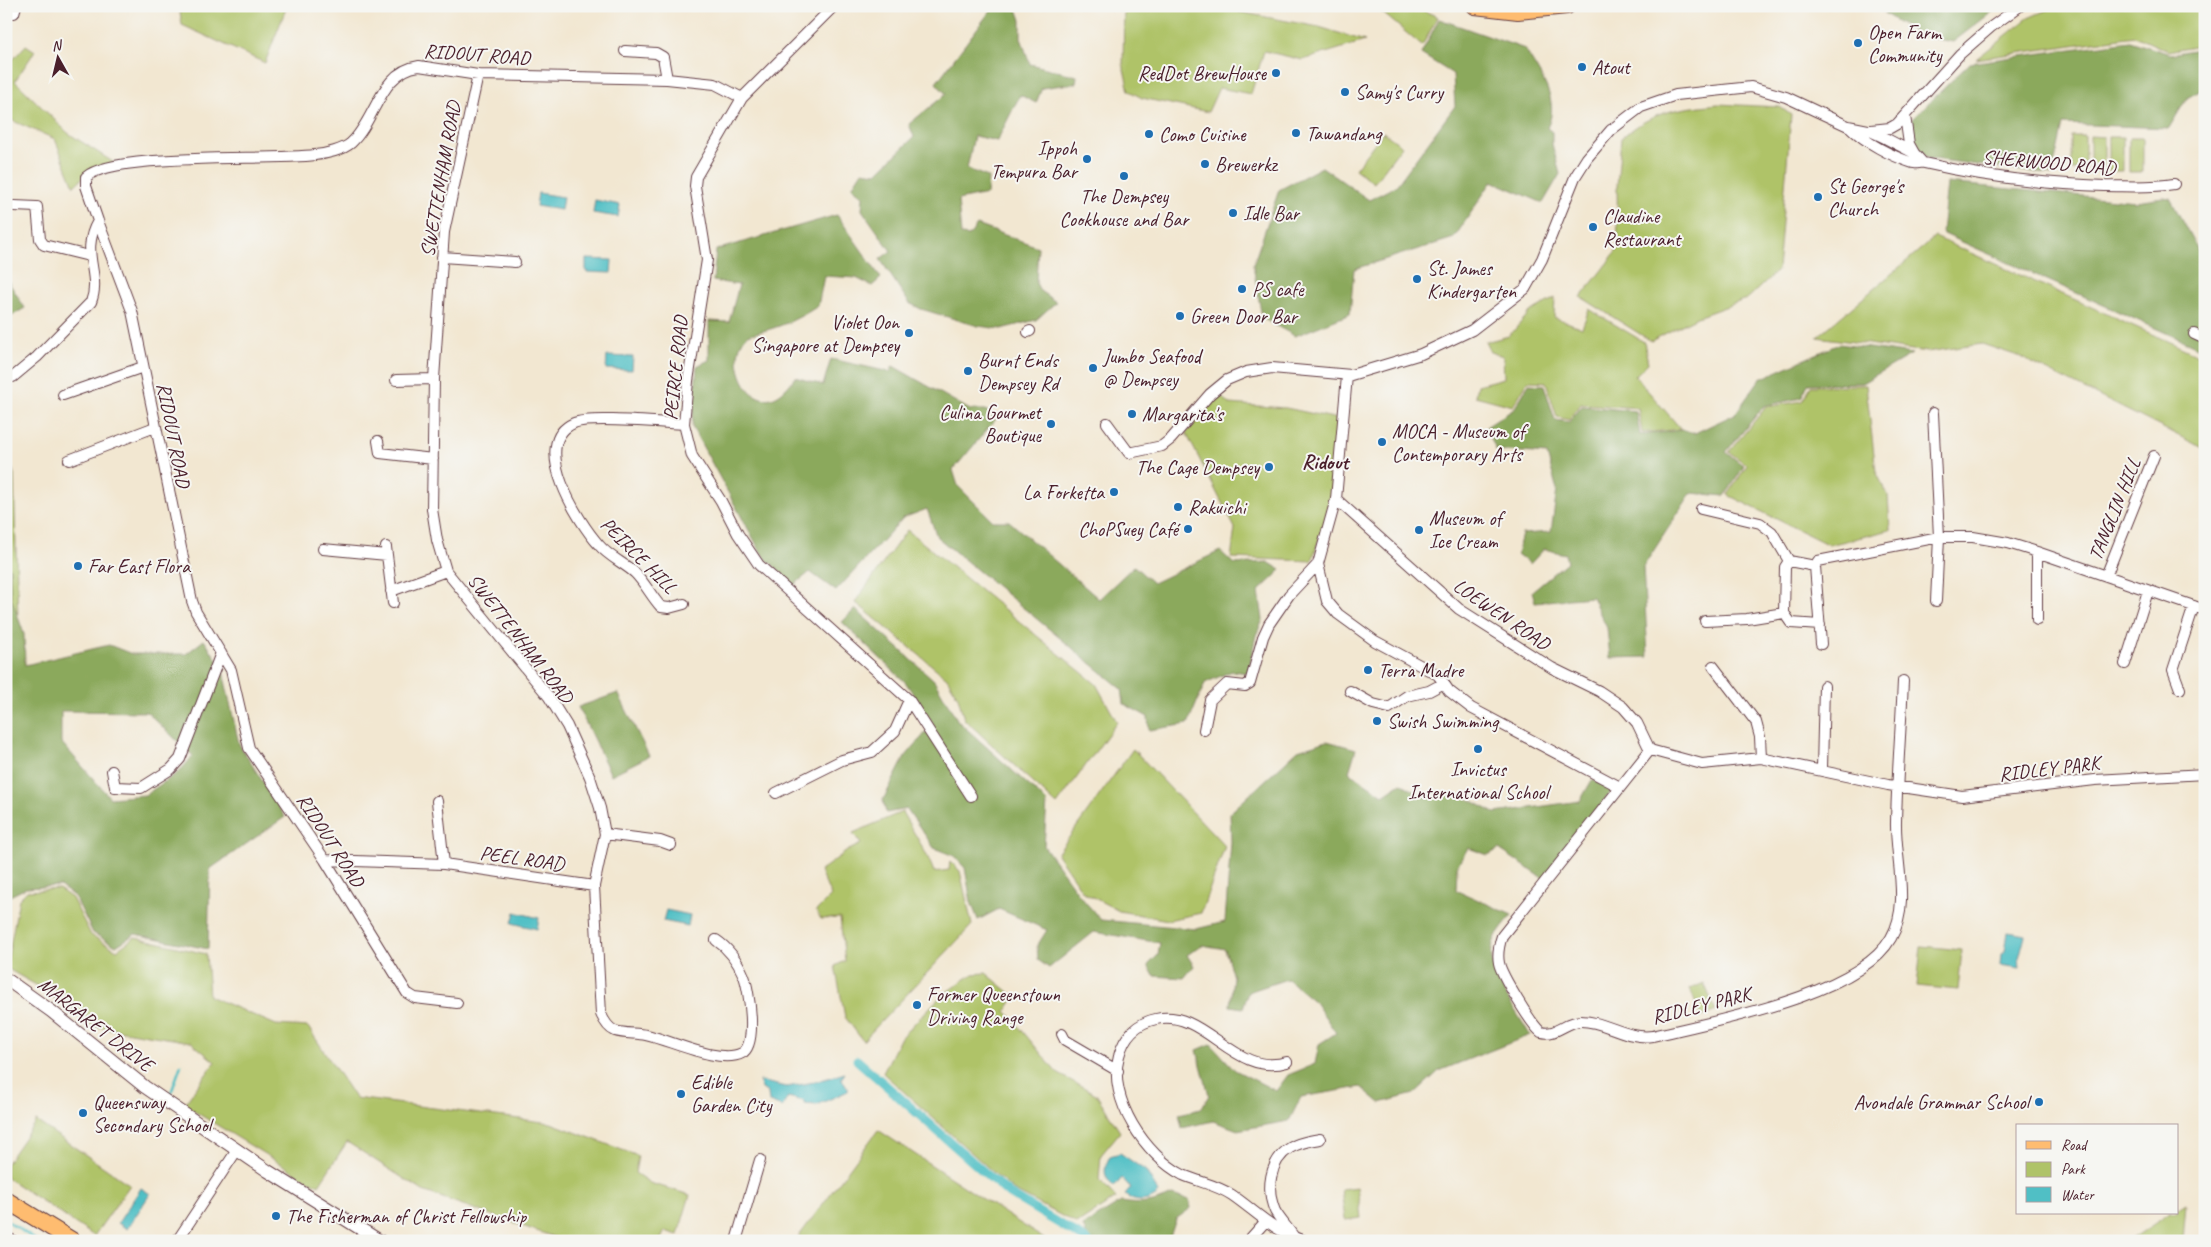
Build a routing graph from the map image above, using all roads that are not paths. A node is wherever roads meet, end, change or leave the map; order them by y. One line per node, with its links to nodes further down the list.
1 (834, 6): 8 (street, PEIRCE ROAD)
2 (1475, 6): 3 (main road)
3 (1567, 6)
4 (2020, 6): 9 (street)
5 (625, 51): 7 (street)
6 (478, 75): 7 (street, RIDOUT ROAD); 18 (street, RIDOUT ROAD); 20 (street, SWETTENHAM ROAD)
7 (667, 79): 8 (street, RIDOUT ROAD)
8 (742, 98): 32 (street, PEIRCE ROAD)
9 (1905, 116): 11 (street); 12 (street); 14 (street)
10 (1848, 126): 11 (street); 13 (street, SHERWOOD ROAD); 25 (street)
11 (1868, 130): 12 (street)
12 (1893, 142): 13 (street); 14 (street)
13 (1889, 152): 15 (street, SHERWOOD ROAD)
14 (1914, 153): 15 (street)
15 (1922, 162): 16 (street, SHERWOOD ROAD)
16 (2174, 184)
17 (14, 206): 19 (street)
18 (98, 221): 19 (street); 24 (street, RIDOUT ROAD)
19 (89, 256): 26 (street)
20 (442, 257): 21 (street); 27 (street, SWETTENHAM ROAD)
21 (515, 262)
22 (2194, 334): 23 (street)
23 (2205, 339)
24 (143, 367): 29 (street); 33 (street, RIDOUT ROAD)
25 (1347, 376): 31 (street); 38 (street)
26 (14, 377)
27 (434, 379): 28 (street); 36 (street, SWETTENHAM ROAD)
28 (396, 380)
29 (63, 395)
30 (1933, 413): 40 (street)
31 (1107, 423)
32 (684, 424): 52 (street, PEIRCE HILL); 68 (street, PEIRCE ROAD)
33 (155, 427): 37 (street); 60 (street, RIDOUT ROAD)
34 (378, 441): 36 (street)
35 (2154, 456): 47 (street, TANGLIN HILL)
36 (433, 459): 46 (street, SWETTENHAM ROAD)
37 (69, 460)
38 (1336, 499): 44 (street); 70 (street, LOEWEN ROAD)
39 (1701, 509): 43 (street)
40 (1938, 537): 42 (street, TANGLIN HILL); 45 (street, TANGLIN HILL); 50 (street)
41 (323, 549): 49 (street)
42 (2037, 552): 47 (street, TANGLIN HILL); 56 (street)
43 (1789, 561): 45 (street); 55 (street)
44 (1318, 564): 64 (street); 69 (street)
45 (1815, 566): 58 (street)
46 (446, 571): 49 (street); 80 (street, SWETTENHAM ROAD)
47 (2106, 576): 48 (street, TANGLIN HILL)
48 (2148, 590): 53 (street, TANGLIN HILL); 61 (street)
49 (391, 591): 51 (street)
50 (1936, 601)
51 (393, 603)
52 (684, 604)
53 (2194, 606): 54 (street, TANGLIN HILL); 66 (street)
54 (2205, 610)
55 (1784, 614): 57 (street); 58 (street)
56 (2038, 620)
57 (1705, 621)
58 (1820, 625): 59 (street)
59 (1821, 644)
60 (221, 653): 73 (street); 82 (street, RIDOUT ROAD)
61 (2125, 664)
62 (1713, 666): 71 (street)
63 (1903, 681): 75 (street, RIDLEY PARK)
64 (1444, 683): 67 (street); 76 (street)
65 (1824, 686): 72 (street)
66 (2180, 689)
67 (1350, 691)
68 (909, 700): 77 (street); 78 (street, PEIRCE ROAD)
69 (1204, 730)
70 (1650, 750): 71 (street, RIDLEY PARK); 76 (street, RIDLEY PARK)
71 (1761, 758): 72 (street, RIDLEY PARK)
72 (1822, 770): 75 (street, RIDLEY PARK)
73 (112, 771)
74 (2205, 774): 75 (street, RIDLEY PARK)
75 (1899, 786): 76 (street, RIDLEY PARK)
76 (1620, 787)
77 (776, 794)
78 (971, 796)
79 (438, 801): 83 (street)
80 (605, 834): 81 (street); 84 (street, SWETTENHAM ROAD)
81 (671, 845)
82 (325, 860): 83 (street, PEEL ROAD); 87 (street, RIDOUT ROAD)
83 (444, 864): 84 (street, PEEL ROAD)
84 (594, 886): 85 (street, SWETTENHAM ROAD)
85 (716, 940)
86 (6, 979): 92 (street, MARGARET DRIVE)
87 (457, 1003)
88 (1062, 1034): 90 (street)
89 (1287, 1062): 90 (street)
90 (1118, 1071): 95 (street)
91 (1320, 1139): 96 (street)
92 (237, 1150): 98 (street); 99 (street, MARGARET DRIVE)
93 (760, 1160): 100 (street)
94 (6, 1200): 97 (main road)
95 (1265, 1222): 96 (street); 101 (street)
96 (1294, 1237): 102 (street)
97 (73, 1241)
98 (177, 1241)
99 (380, 1241)
100 (736, 1241)
101 (1248, 1241)
102 (1305, 1241)

